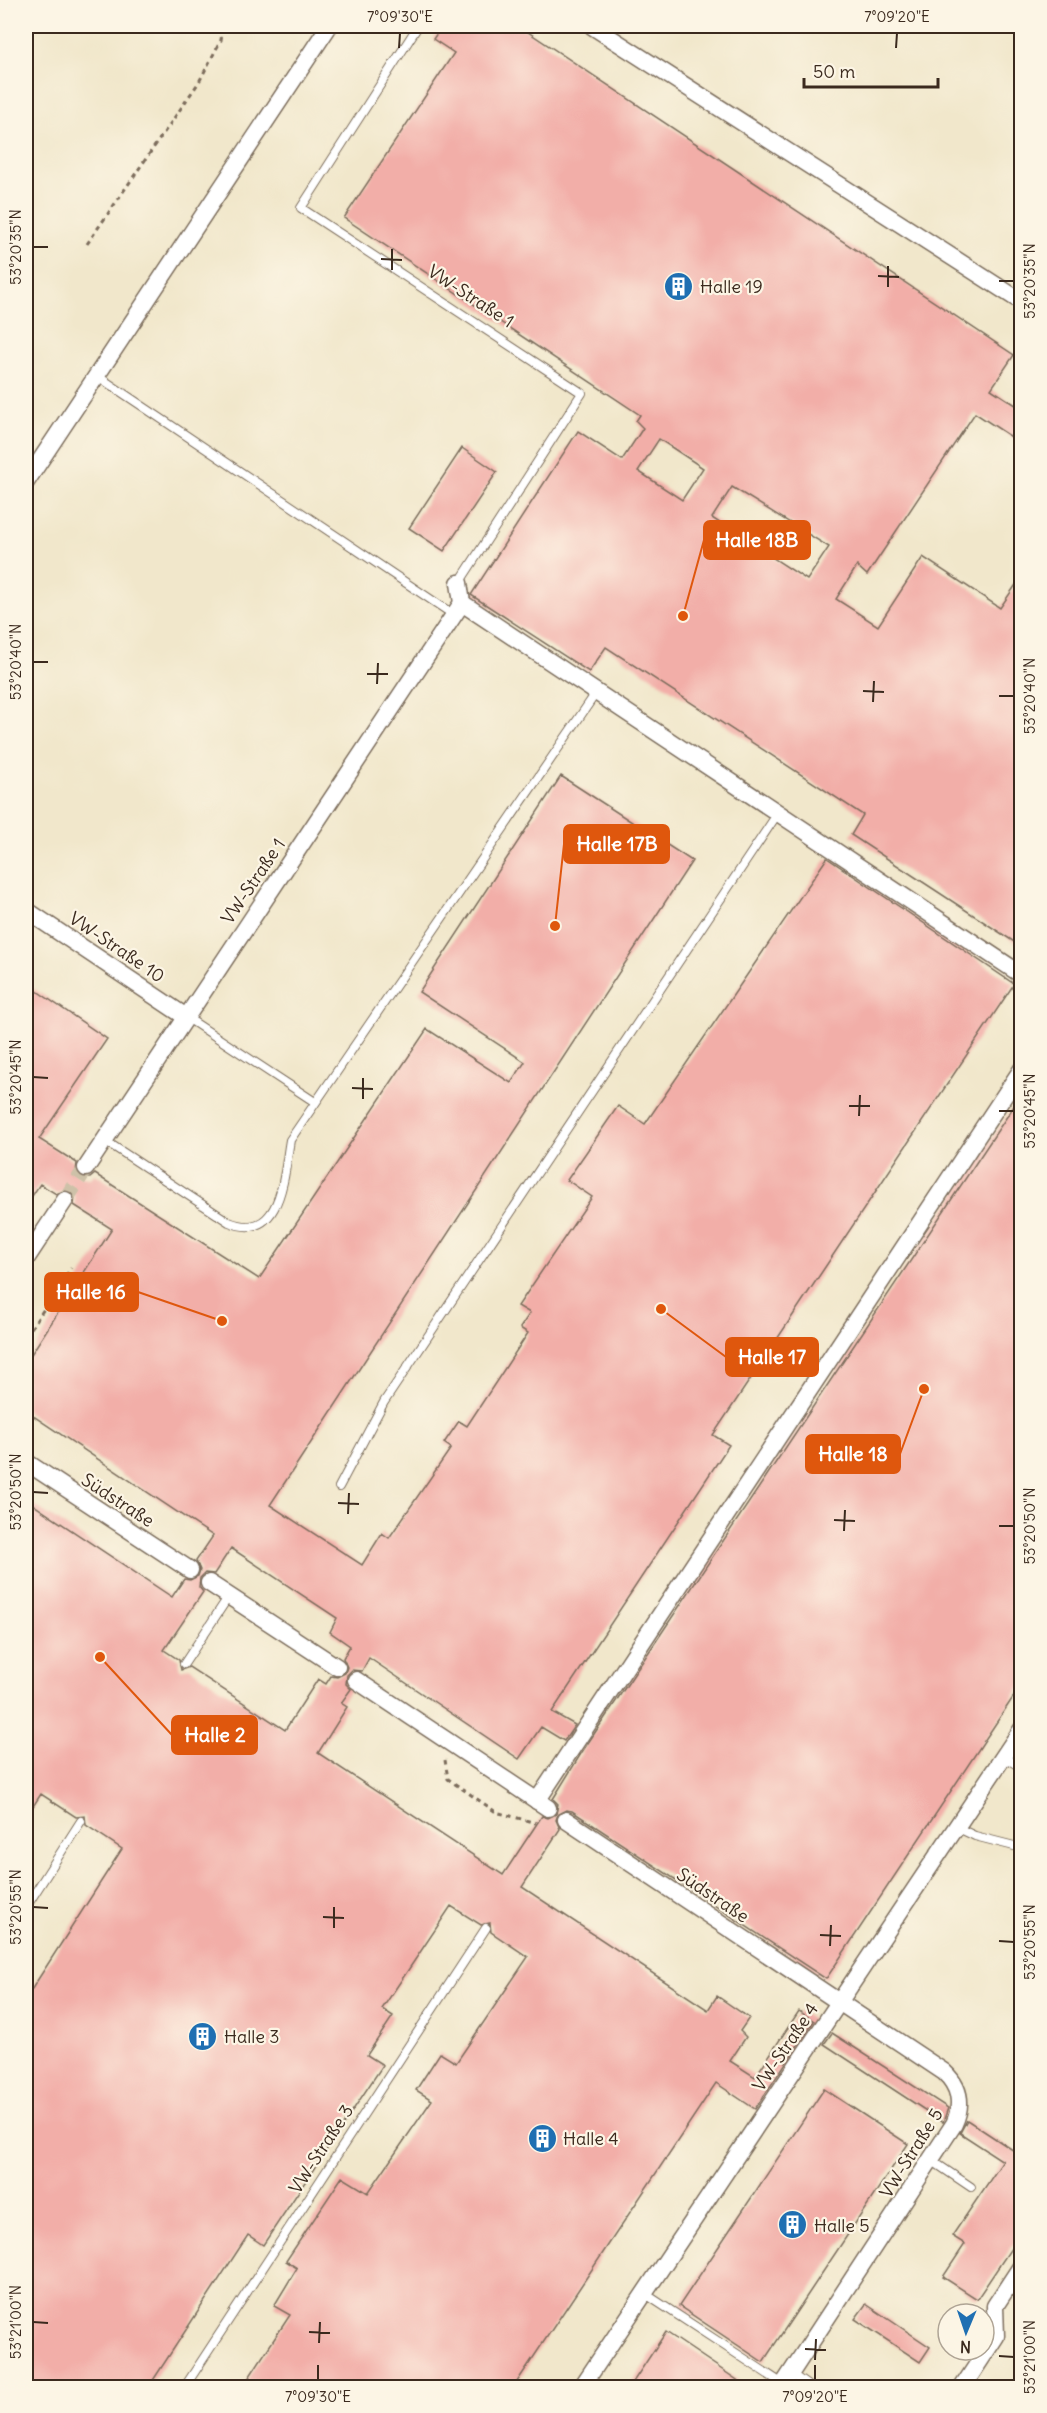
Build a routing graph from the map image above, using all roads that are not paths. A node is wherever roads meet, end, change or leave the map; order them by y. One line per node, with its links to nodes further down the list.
1 (329, 26): 5 (street)
2 (418, 26): 7 (lane, VW-Straße 1)
3 (592, 26): 4 (street)
4 (1022, 302)
5 (96, 375): 6 (street); 8 (lane)
6 (26, 482)
7 (459, 582): 8 (street, VW-Straße 1)
8 (458, 609): 9 (street); 13 (street, VW-Straße 1)
9 (596, 693): 10 (street); 15 (lane)
10 (778, 813): 12 (street); 21 (lane)
11 (26, 910): 13 (street, VW-Straße 10)
12 (1022, 975)
13 (186, 1017): 15 (lane); 16 (street, VW-Straße 1)
14 (1022, 1069): 27 (street)
15 (315, 1102): 16 (lane)
16 (104, 1140): 17 (street, VW-Straße 1)
17 (86, 1168)
18 (65, 1200): 19 (street)
19 (26, 1258)
20 (26, 1462): 22 (street, Südstraße)
21 (339, 1487)
22 (190, 1570)
23 (209, 1582): 24 (street)
24 (229, 1596): 25 (lane); 26 (street)
25 (184, 1664)
26 (337, 1667)
27 (356, 1680)
28 (1022, 1729): 29 (street, VW-Straße 4)
29 (1004, 1756): 30 (lane); 33 (street, VW-Straße 4)
30 (1022, 1768)
31 (566, 1820): 37 (street, Südstraße)
32 (81, 1821): 35 (lane)
33 (956, 1827): 34 (lane); 37 (street, VW-Straße 4)
34 (1022, 1848)
35 (26, 1907)
36 (486, 1928): 43 (lane, VW-Straße 3)
37 (838, 2003): 38 (street, VW-Straße 5); 41 (street, VW-Straße 4)
38 (931, 2160): 39 (lane); 42 (street, VW-Straße 5)
39 (971, 2187)
40 (1022, 2265): 46 (street)
41 (644, 2293): 42 (lane); 44 (street, VW-Straße 4)
42 (785, 2382): 45 (lane)
43 (184, 2388)
44 (581, 2388)
45 (811, 2388)
46 (962, 2388)

